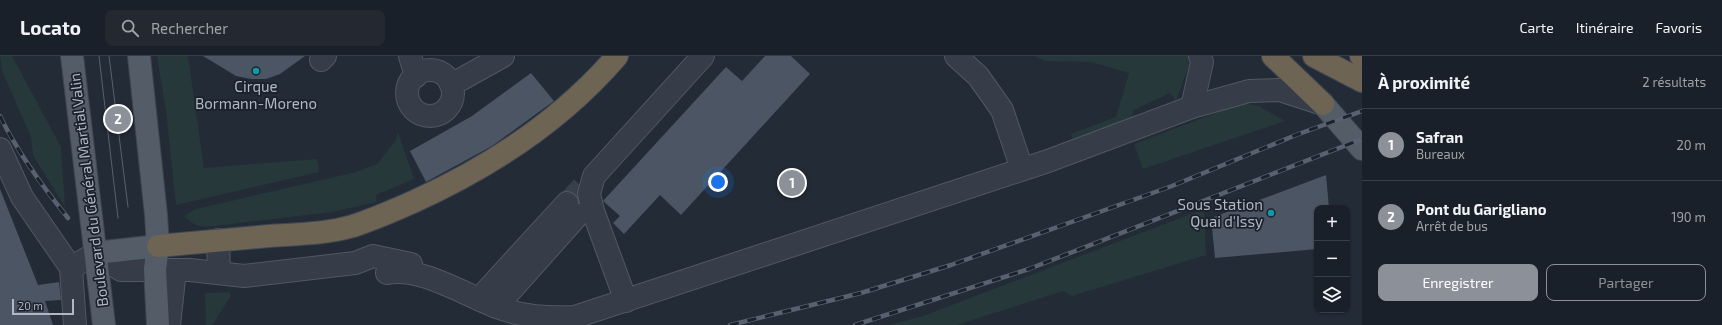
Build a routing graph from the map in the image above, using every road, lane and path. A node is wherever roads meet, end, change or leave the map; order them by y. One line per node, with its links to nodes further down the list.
1 (72, 56): 21 (main road, Boulevard du Général Martial Valin)
2 (139, 56): 20 (main road)
3 (503, 56): 12 (street)
4 (617, 56): 19 (highway)
5 (703, 56): 27 (street)
6 (956, 56): 17 (street)
7 (1200, 56): 14 (street)
8 (1273, 56): 13 (highway)
9 (1314, 56): 11 (highway)
10 (413, 66): 12 (street); 12 (street)
11 (1362, 81)
12 (451, 85)
13 (1322, 104): 14 (street); 16 (main road)
14 (1192, 107): 17 (street)
15 (0, 149): 23 (street)
16 (1362, 149)
17 (1022, 169): 27 (street)
18 (573, 209): 28 (street)
19 (218, 240): 20 (highway); 25 (street)
20 (158, 246): 21 (main road); 24 (main road)
21 (96, 253): 23 (street); 24 (street); 30 (main road, Boulevard du Général Martial Valin)
22 (355, 262): 25 (street); 26 (street); 26 (street)
23 (71, 268): 29 (street)
24 (165, 269): 25 (street); 31 (main road); 32 (street)
25 (219, 273)
26 (436, 280): 28 (street)
27 (626, 301): 28 (street)
28 (487, 303)
29 (75, 325)
30 (104, 325)
31 (158, 325)
32 (169, 325)

